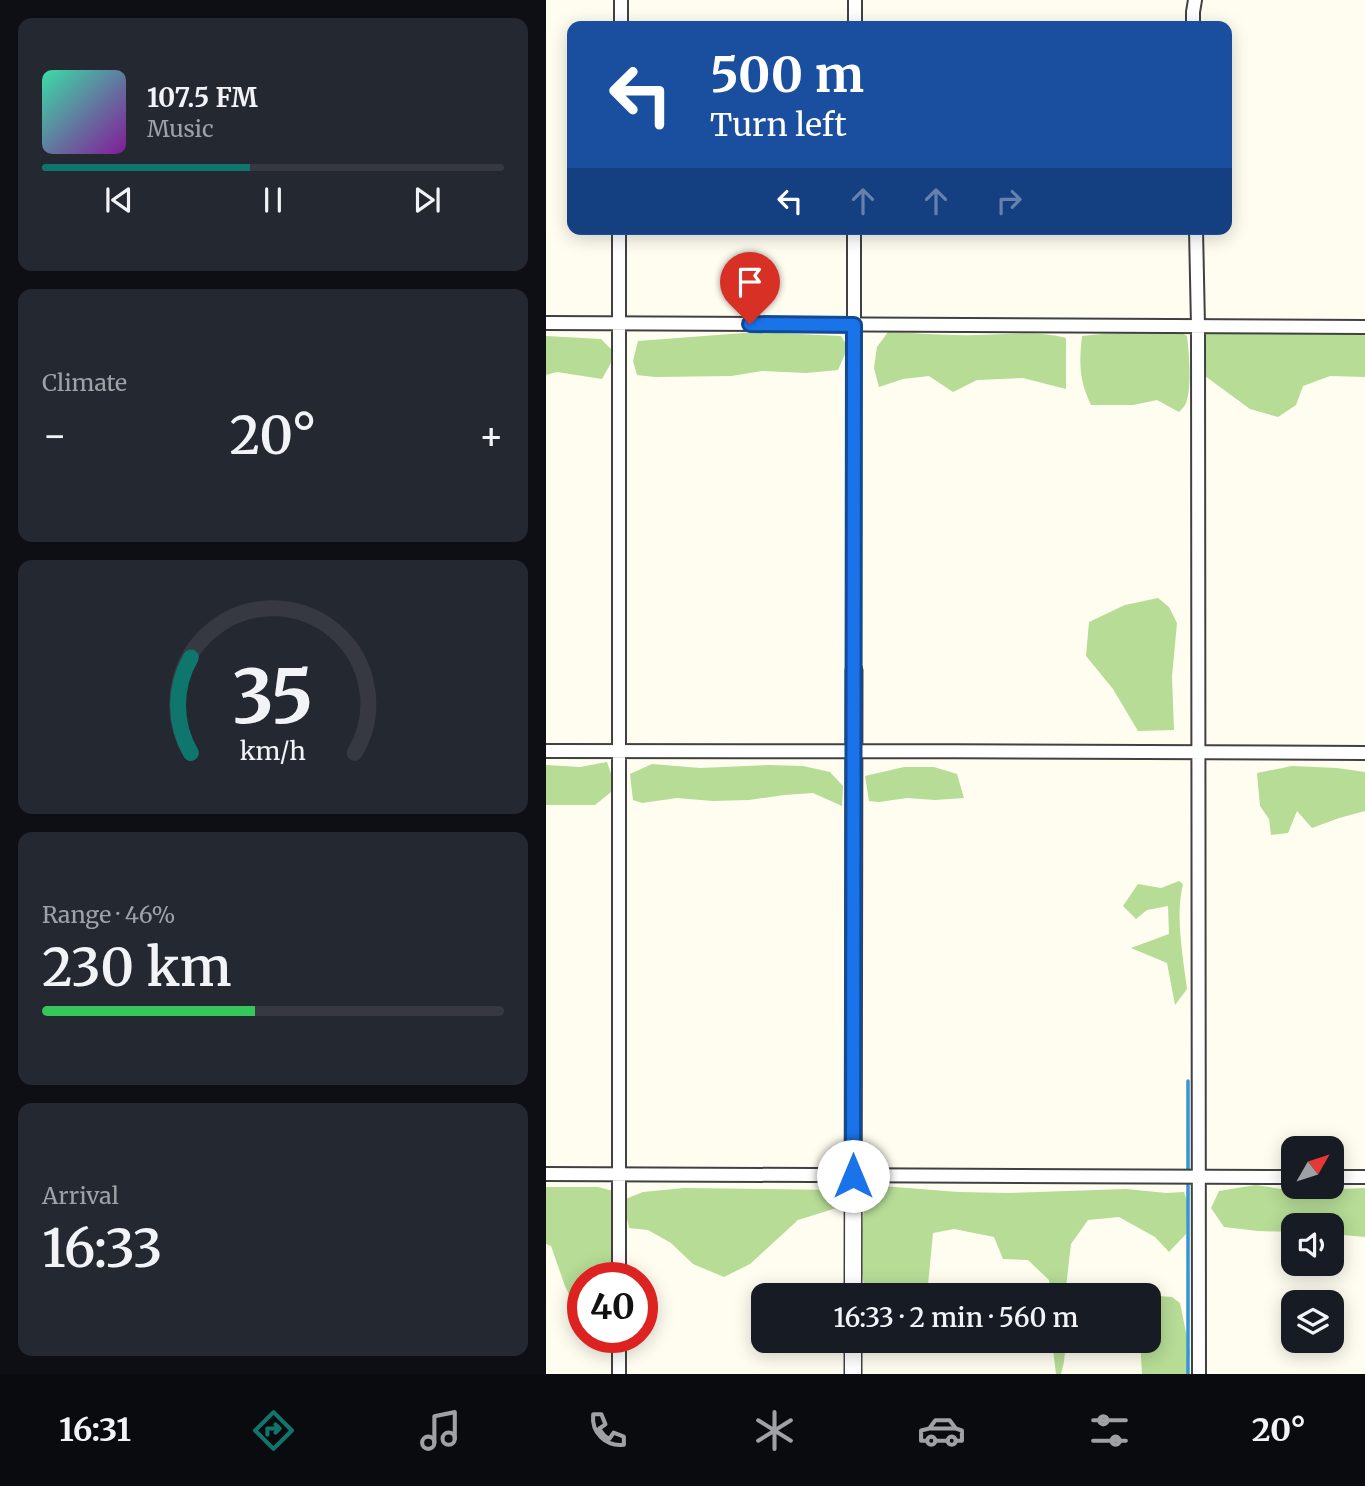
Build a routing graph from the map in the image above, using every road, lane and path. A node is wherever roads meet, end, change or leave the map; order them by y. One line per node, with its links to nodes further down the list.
1 (621, 0): 4 (street)
2 (855, 0): 5 (street)
3 (1195, 0): 6 (street)
4 (621, 21)
5 (855, 21)
6 (1193, 21)
7 (620, 235): 11 (street)
8 (854, 235): 12 (street)
9 (1196, 235): 13 (street)
10 (546, 323): 11 (street)
11 (619, 324): 12 (street); 17 (street)
12 (854, 325): 13 (street); 15 (street)
13 (1198, 326): 14 (street); 18 (street)
14 (1365, 327)
15 (854, 670): 19 (street)
16 (546, 751): 17 (street)
17 (619, 751): 19 (street); 22 (street)
18 (1198, 751): 19 (street); 20 (street); 24 (street)
19 (854, 752): 23 (street)
20 (1365, 753)
21 (546, 1174): 22 (street)
22 (620, 1174): 23 (street); 28 (street)
23 (853, 1176): 24 (street); 29 (street)
24 (1199, 1177): 25 (street); 34 (street)
25 (1281, 1177)
26 (1344, 1177): 27 (street)
27 (1365, 1177)
28 (619, 1262)
29 (853, 1283)
30 (619, 1353): 32 (street)
31 (853, 1353): 33 (street)
32 (619, 1374)
33 (853, 1374)
34 (1199, 1374)

